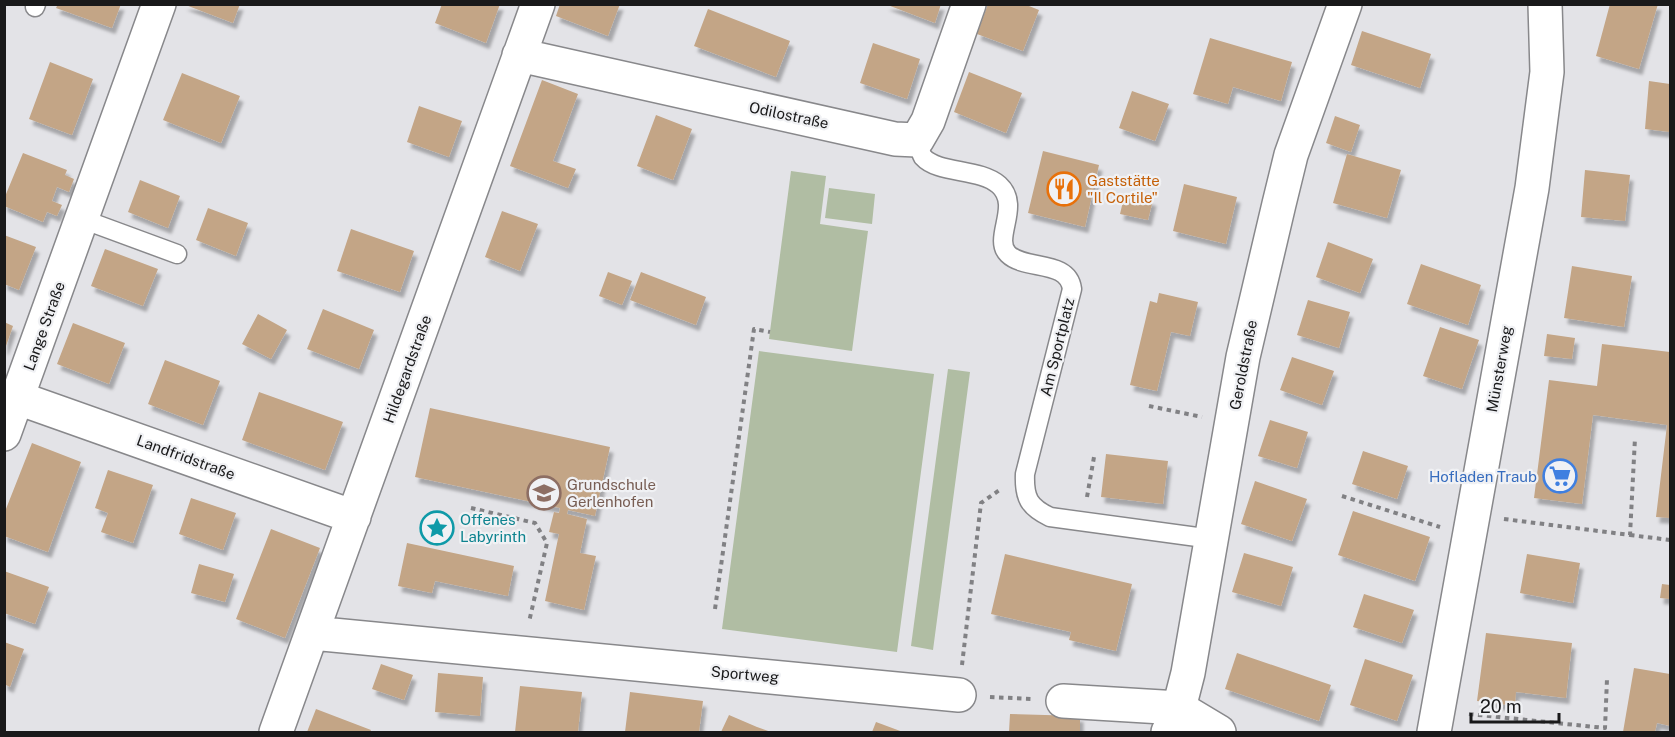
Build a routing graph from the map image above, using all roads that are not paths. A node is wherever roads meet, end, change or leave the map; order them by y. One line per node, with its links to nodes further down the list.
1 (159, 4): 8 (street, Lange Straße)
2 (538, 4): 6 (street, Hildegardstraße)
3 (969, 4): 7 (street)
4 (1345, 4): 13 (street, Geroldstraße)
5 (1545, 4): 18 (street, Münsterweg)
6 (519, 55): 7 (street, Odilostraße); 12 (street, Hildegardstraße)
7 (917, 140): 13 (lane, Am Sportplatz)
8 (82, 219): 9 (lane); 10 (street, Lange Straße)
9 (177, 254)
10 (18, 398): 11 (street, Lange Straße); 12 (street, Landfridstraße)
11 (4, 434)
12 (354, 517): 14 (street, Hildegardstraße)
13 (1212, 539): 17 (street, Geroldstraße)
14 (312, 633): 15 (street, Sportweg); 19 (street, Hildegardstraße)
15 (958, 695)
16 (1063, 701): 17 (street)
17 (1173, 720): 20 (street)
18 (1436, 722)
19 (276, 732)
20 (1220, 732)

